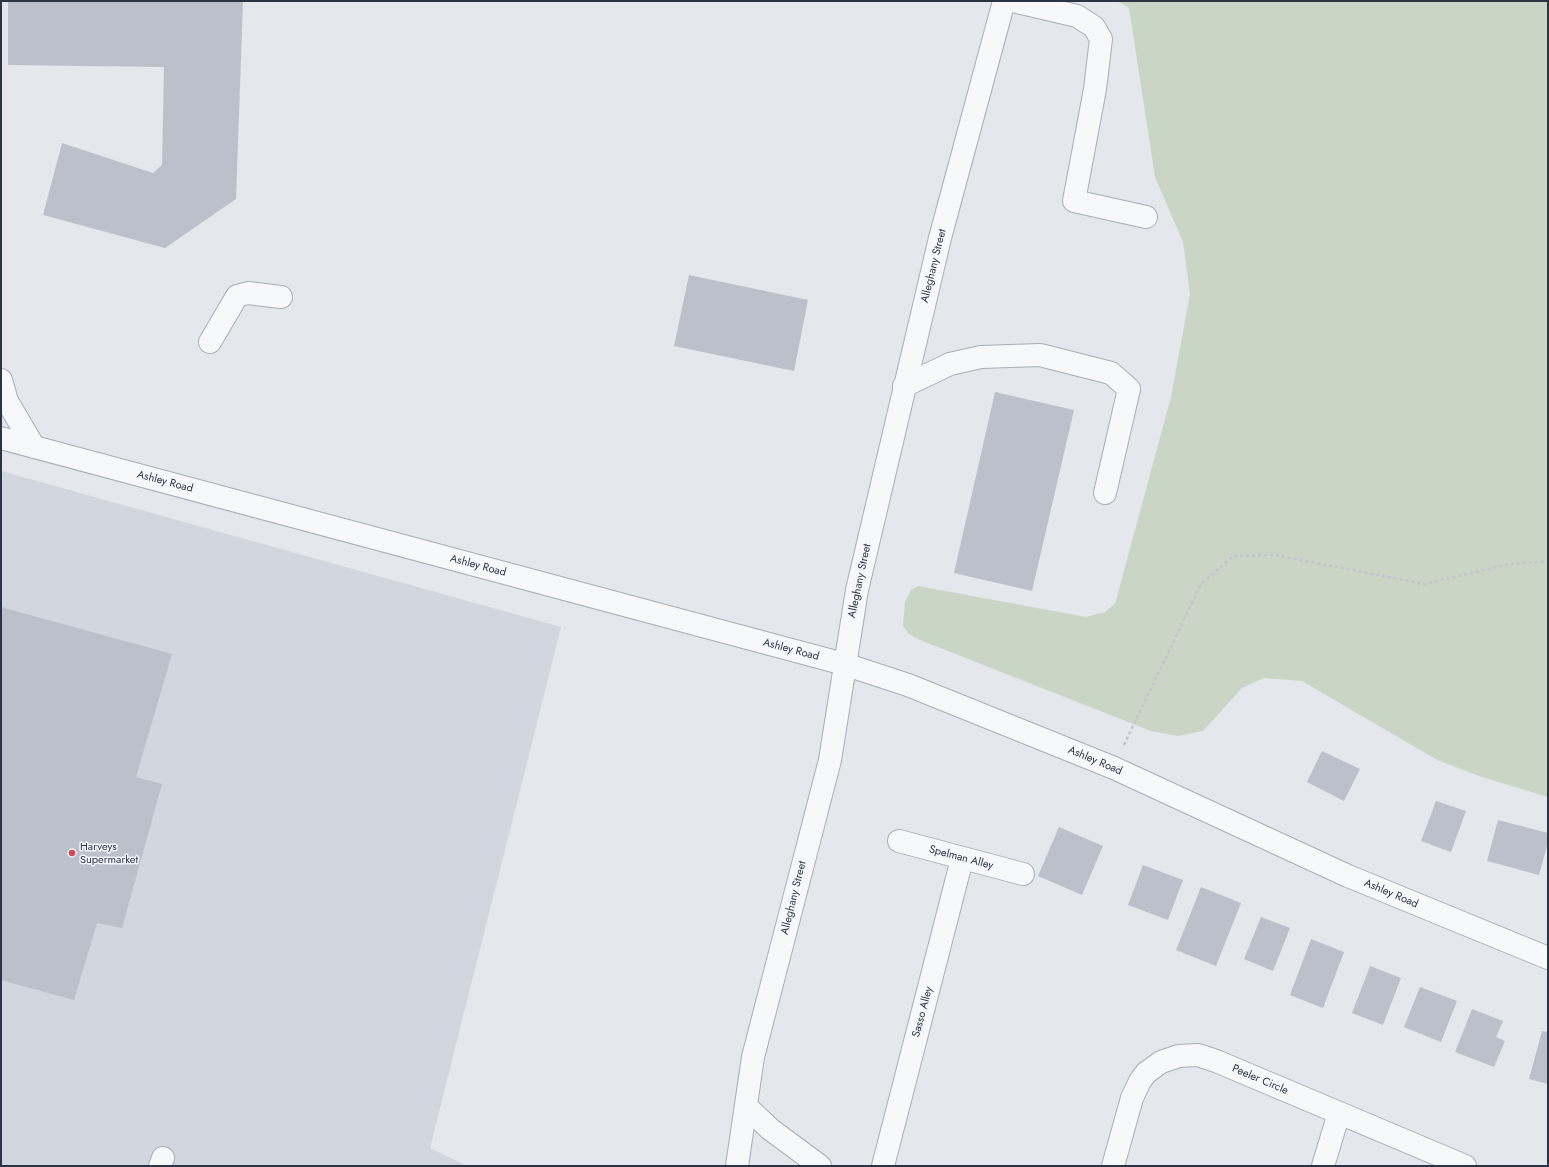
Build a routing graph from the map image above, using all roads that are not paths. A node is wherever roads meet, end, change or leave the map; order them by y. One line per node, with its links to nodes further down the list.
1 (1004, 1): 7 (street, Alleghany Street)
2 (1013, 1): 3 (street)
3 (1146, 217)
4 (281, 297): 5 (street)
5 (210, 342)
6 (1, 380): 9 (street)
7 (904, 386): 10 (street); 11 (street, Alleghany Street)
8 (1, 438): 9 (street, Ashley Road)
9 (34, 447): 11 (street, Ashley Road)
10 (1105, 493)
11 (844, 664): 15 (street, Ashley Road); 16 (street, Alleghany Street)
12 (899, 841): 13 (street, Spelman Alley)
13 (962, 859): 14 (street, Spelman Alley); 20 (street, Sasso Alley)
14 (1023, 874)
15 (1548, 958)
16 (746, 1106): 18 (street, Alleghany Street); 19 (street)
17 (1338, 1113): 21 (street, Peeler Circle); 22 (street); 23 (street, Peeler Circle)
18 (737, 1166)
19 (820, 1166)
20 (883, 1166)
21 (1113, 1166)
22 (1323, 1166)
23 (1465, 1166)

